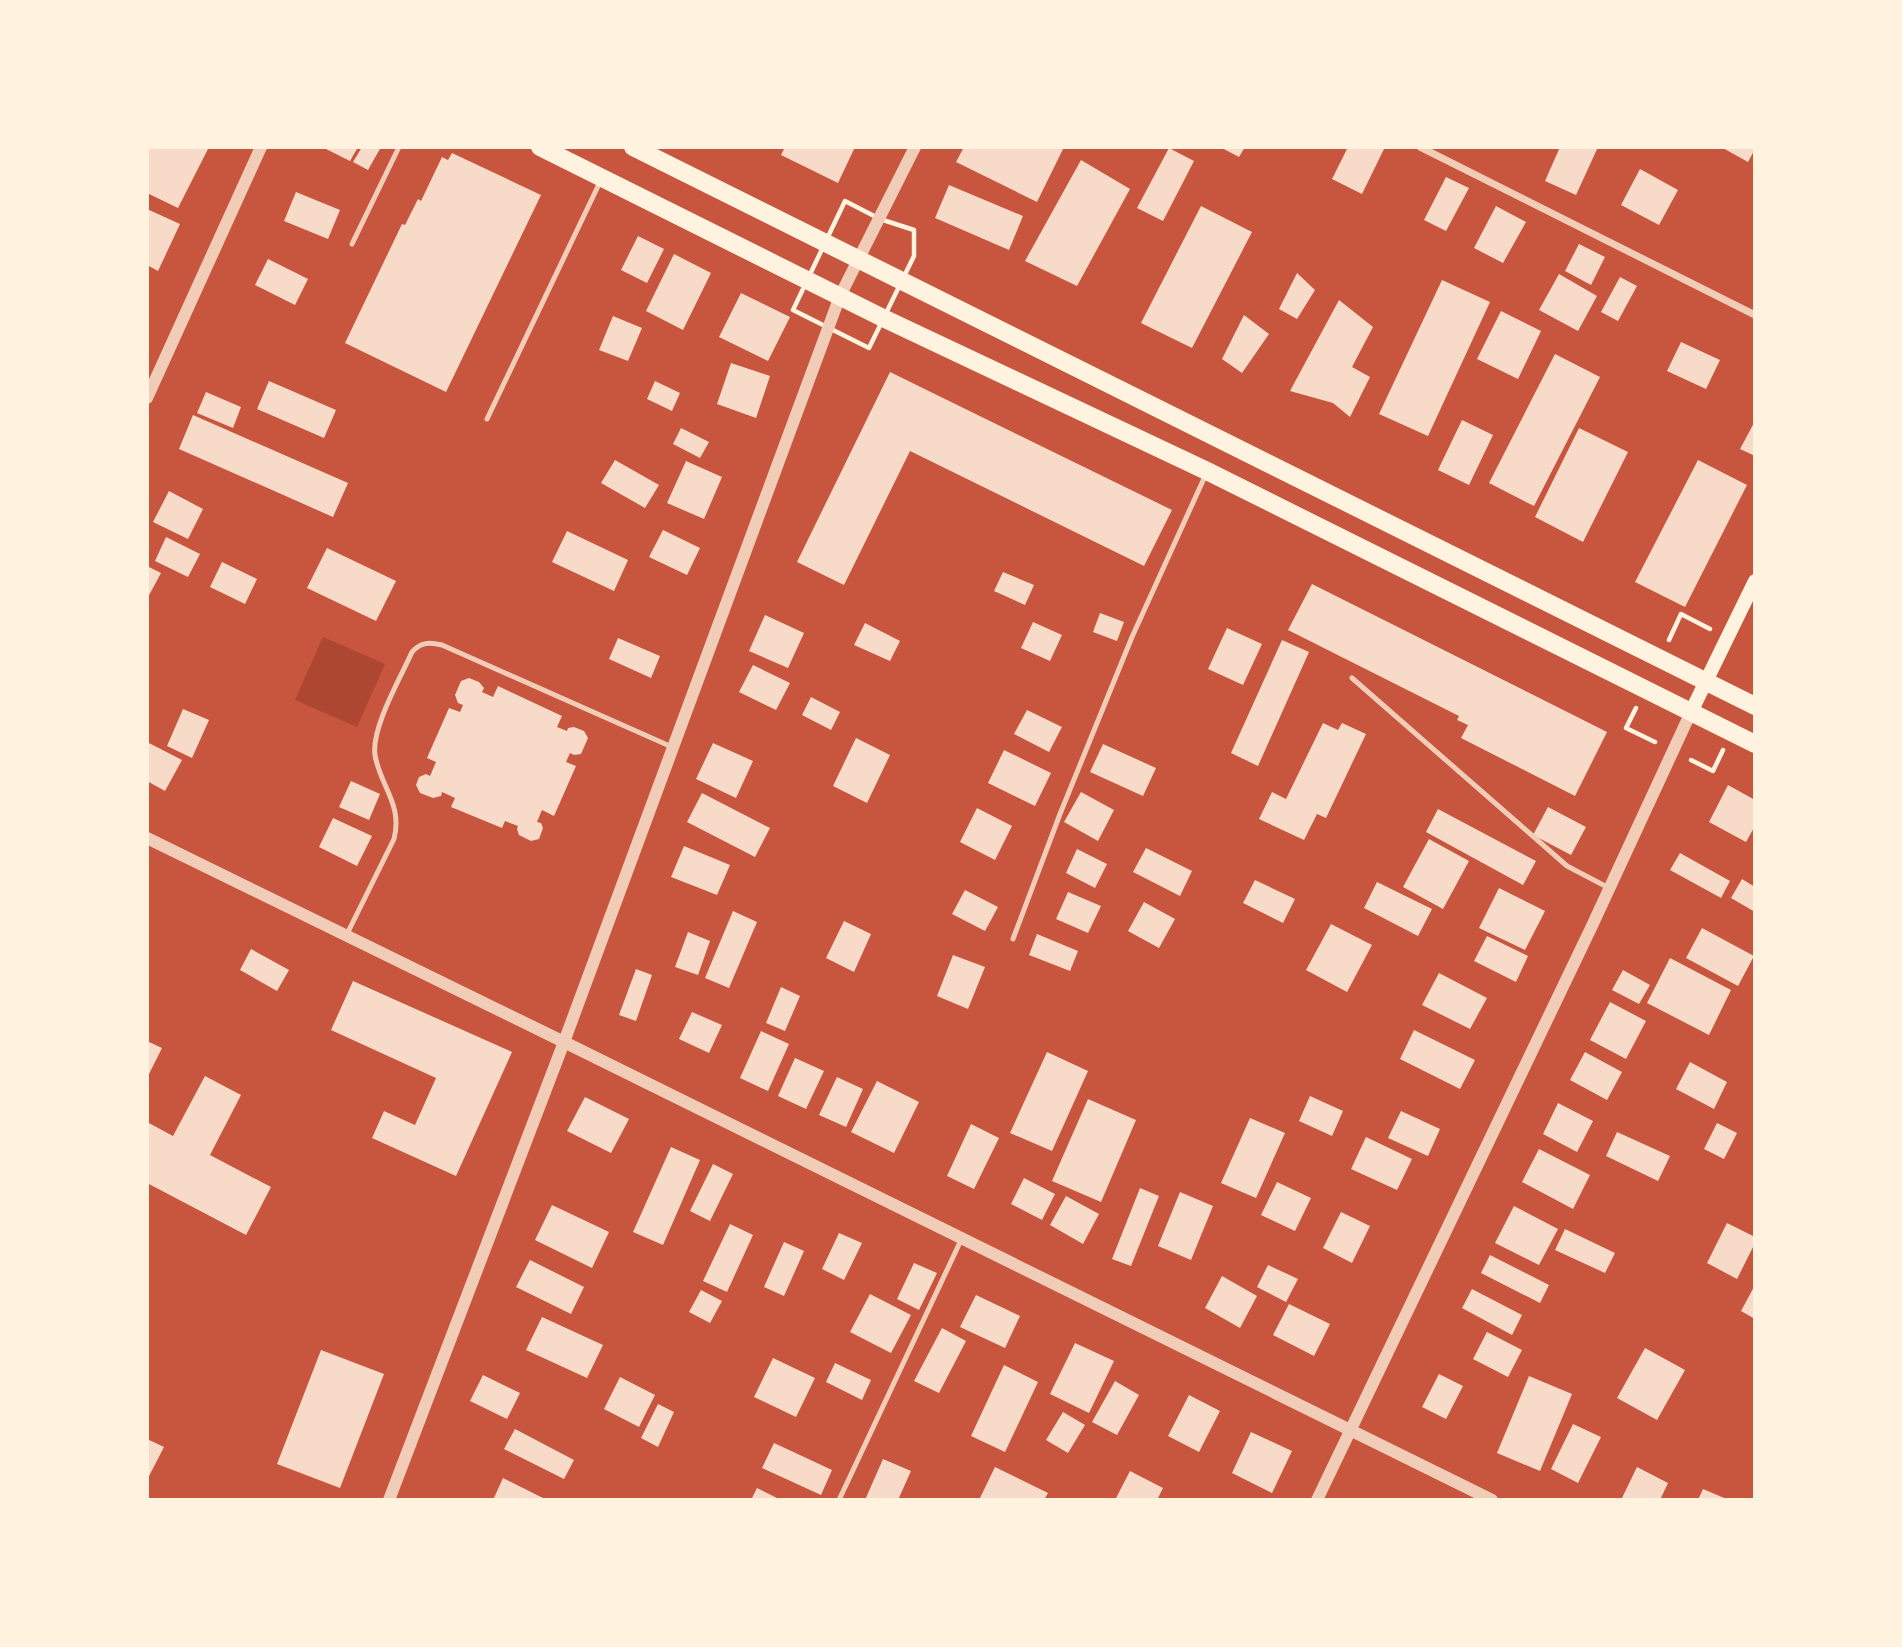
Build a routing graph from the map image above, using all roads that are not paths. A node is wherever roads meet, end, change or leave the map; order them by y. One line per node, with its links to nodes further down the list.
1 (261, 147): 12 (street)
2 (398, 147): 8 (lane)
3 (540, 147): 7 (main road)
4 (633, 147): 9 (main road)
5 (915, 147): 9 (street)
6 (1420, 147): 11 (street)
7 (602, 178): 10 (main road); 13 (lane)
8 (352, 244)
9 (859, 258): 10 (street); 17 (main road)
10 (840, 296): 14 (main road); 21 (street)
11 (1755, 315)
12 (147, 398)
13 (487, 419)
14 (1207, 471): 19 (main road); 25 (lane)
15 (1755, 581): 17 (main road)
16 (1352, 678): 23 (lane)
17 (1706, 681): 18 (main road); 19 (main road)
18 (1755, 706)
19 (1691, 712): 20 (main road); 23 (street)
20 (1755, 744)
21 (673, 747): 24 (lane); 26 (street)
22 (147, 838): 24 (street)
23 (1609, 888): 28 (street)
24 (346, 936): 26 (street)
25 (1013, 939)
26 (564, 1042): 27 (street); 29 (street)
27 (962, 1238): 28 (street); 30 (lane)
28 (1351, 1430): 31 (street); 32 (street)
29 (389, 1500)
30 (839, 1500)
31 (1317, 1500)
32 (1492, 1500)

